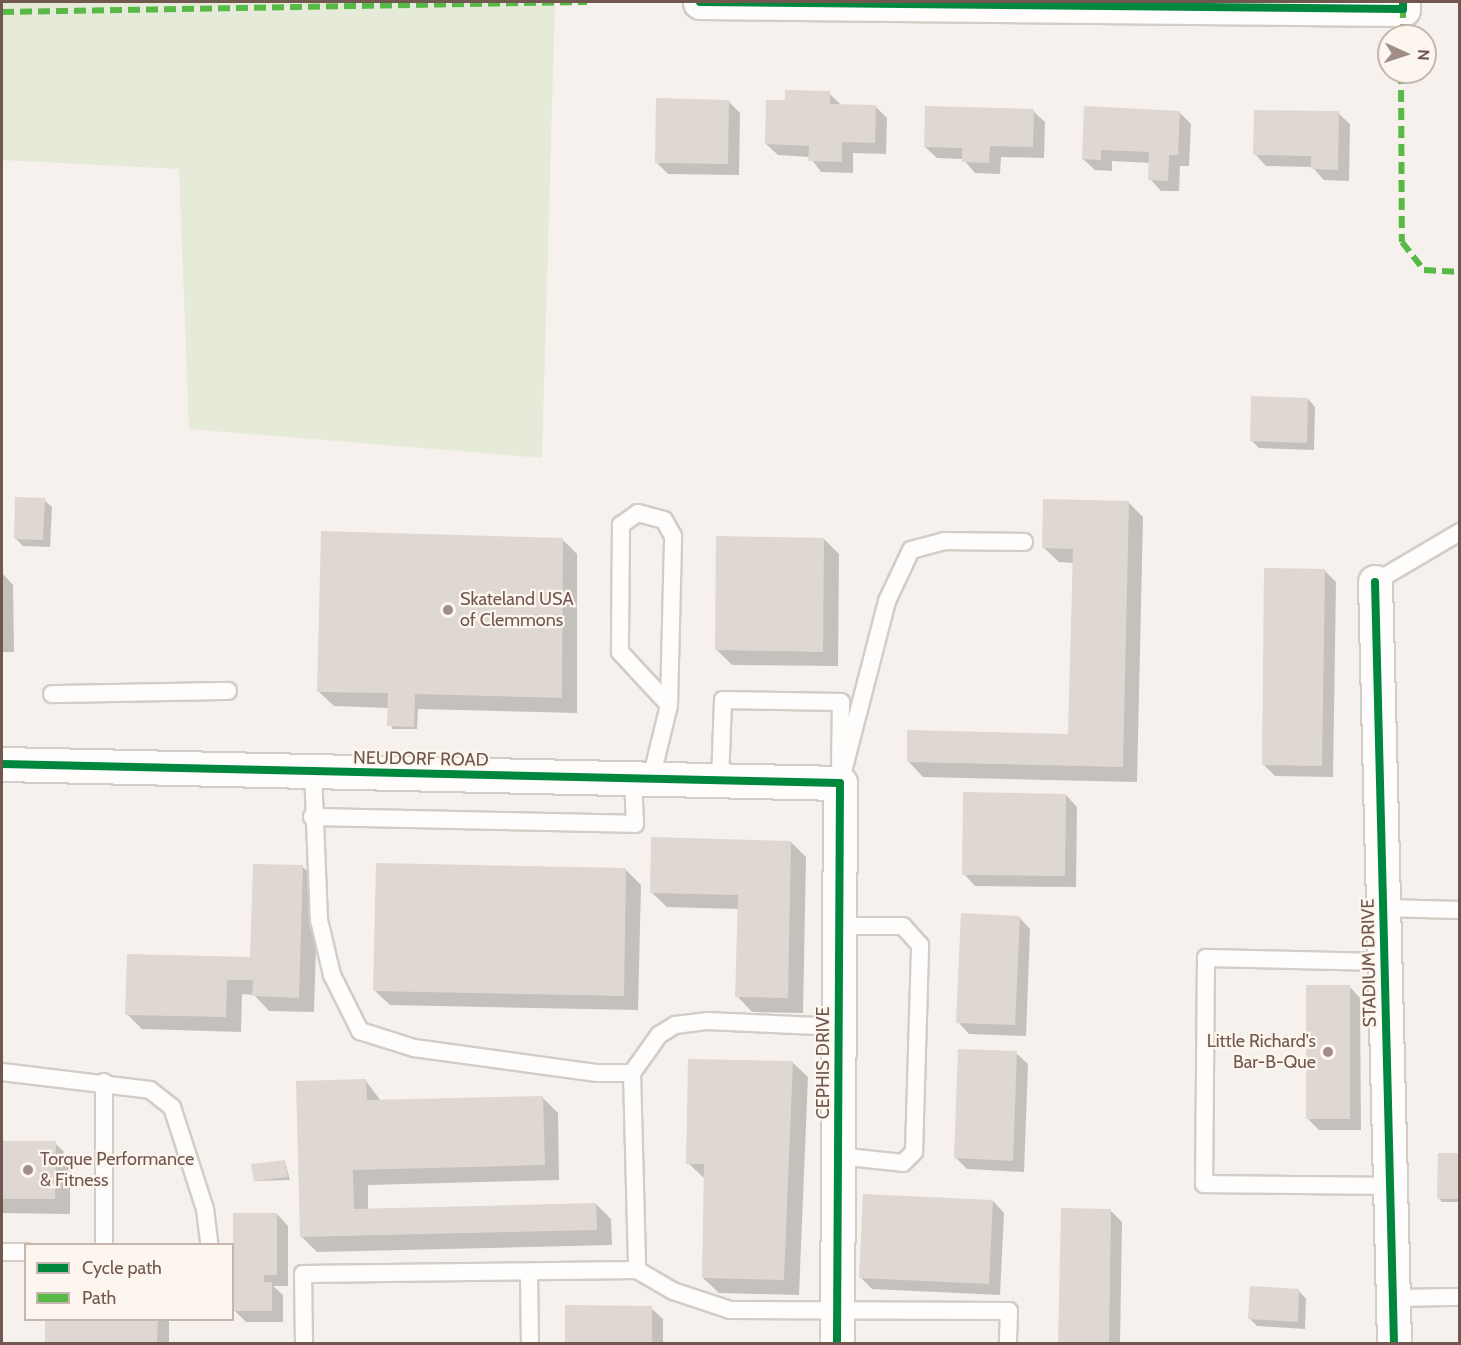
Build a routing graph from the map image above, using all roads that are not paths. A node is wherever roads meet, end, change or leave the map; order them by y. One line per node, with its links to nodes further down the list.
1 (700, 2): 2 (street)
2 (1403, 5)
3 (1460, 532): 5 (lane)
4 (1024, 542): 13 (lane)
5 (1375, 582): 15 (street, STADIUM DRIVE)
6 (228, 691): 7 (lane)
7 (52, 694)
8 (669, 705): 8 (lane); 11 (lane)
9 (2, 764): 10 (street, NEUDORF ROAD)
10 (313, 771): 11 (street, NEUDORF ROAD); 14 (lane)
11 (642, 779): 12 (street, NEUDORF ROAD); 14 (lane)
12 (720, 782): 13 (street, NEUDORF ROAD); 13 (lane)
13 (840, 783): 17 (street, CEPHIS DRIVE)
14 (312, 817): 21 (lane)
15 (1383, 908): 16 (lane); 18 (street, STADIUM DRIVE)
16 (1460, 910)
17 (839, 926): 19 (street, CEPHIS DRIVE); 23 (lane)
18 (1384, 962): 24 (street, STADIUM DRIVE); 24 (lane)
19 (838, 1027): 21 (lane); 23 (street, CEPHIS DRIVE)
20 (2, 1071): 22 (lane)
21 (632, 1073): 29 (lane)
22 (104, 1082): 25 (lane); 26 (lane)
23 (838, 1156): 33 (street, CEPHIS DRIVE)
24 (1390, 1186): 32 (street, STADIUM DRIVE)
25 (104, 1243)
26 (209, 1243)
27 (2, 1252): 28 (lane)
28 (24, 1252)
29 (637, 1270): 30 (lane); 33 (lane)
30 (529, 1274): 34 (lane); 35 (lane)
31 (1460, 1297): 32 (lane)
32 (1393, 1298): 38 (street, STADIUM DRIVE)
33 (838, 1310): 36 (street, CEPHIS DRIVE); 37 (lane)
34 (304, 1344)
35 (530, 1344)
36 (837, 1344)
37 (1008, 1344)
38 (1394, 1344)

